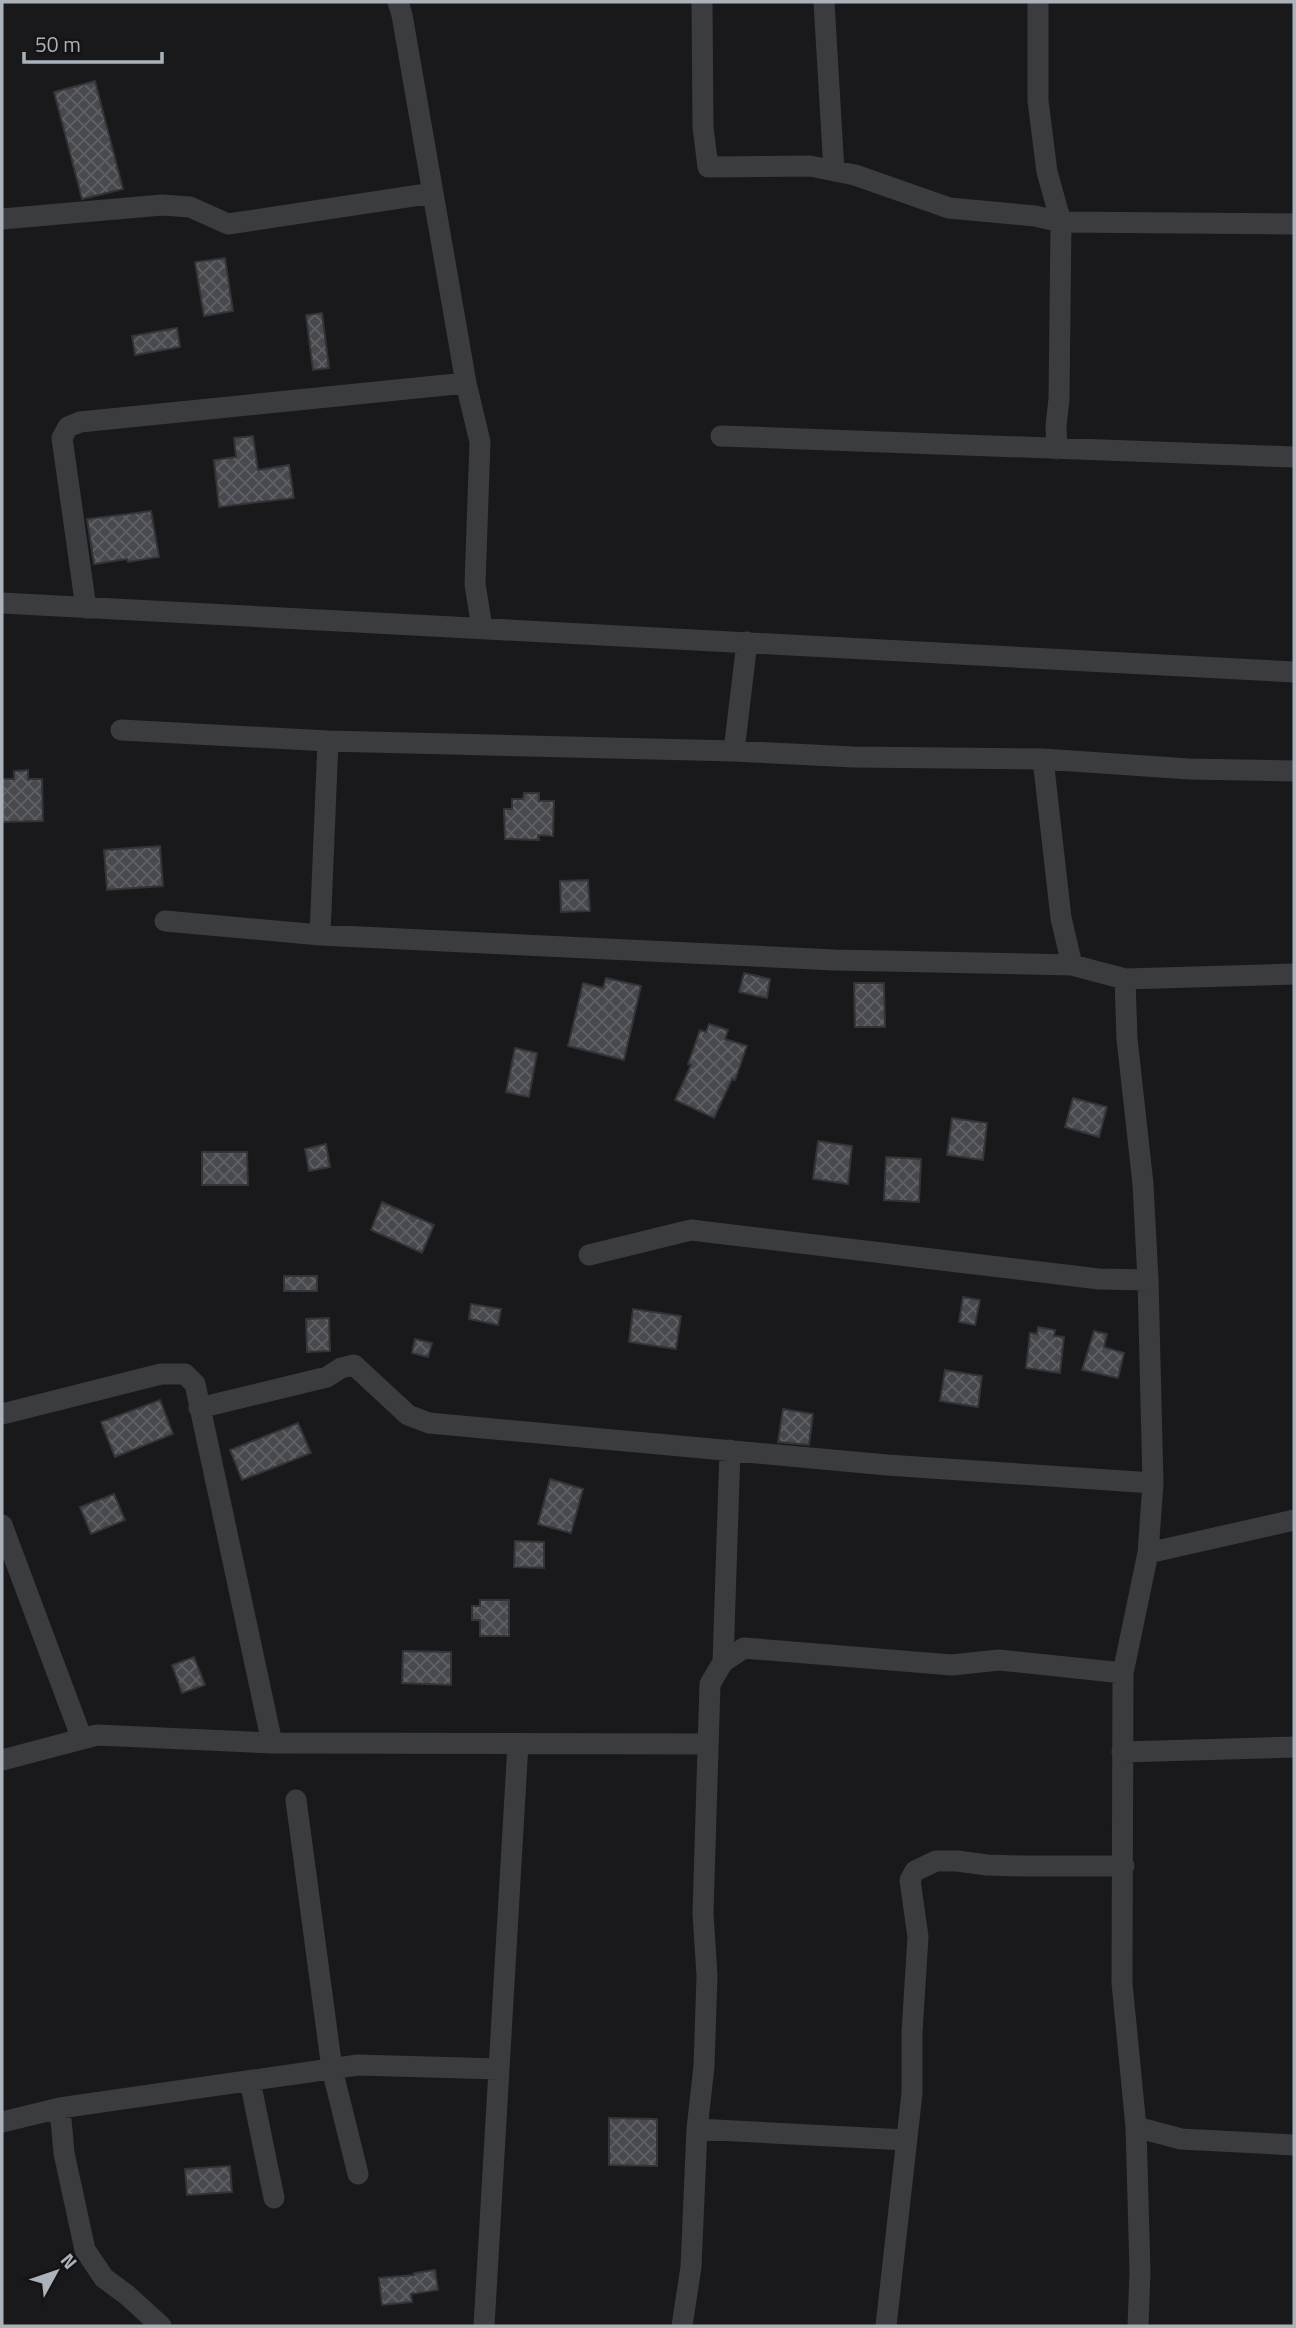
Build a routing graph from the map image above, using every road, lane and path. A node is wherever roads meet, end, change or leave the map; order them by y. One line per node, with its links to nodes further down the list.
1 (398, 2): 6 (street)
2 (702, 2): 5 (street)
3 (824, 2): 5 (street)
4 (1038, 2): 8 (street)
5 (834, 171): 8 (street)
6 (433, 193): 7 (street); 10 (street)
7 (2, 219)
8 (1061, 222): 9 (street); 12 (street)
9 (1294, 224)
10 (466, 383): 15 (street); 16 (street)
11 (721, 436): 12 (street)
12 (1056, 449): 13 (street)
13 (1294, 457)
14 (2, 603): 15 (street)
15 (86, 608): 16 (street)
16 (482, 628): 17 (street)
17 (747, 642): 18 (street); 21 (street)
18 (1294, 672)
19 (121, 730): 20 (street)
20 (328, 741): 21 (street); 25 (street)
21 (734, 751): 22 (street)
22 (1043, 758): 23 (street); 26 (street)
23 (1294, 771)
24 (165, 921): 25 (street)
25 (320, 935): 26 (street)
26 (1072, 965): 28 (street)
27 (1294, 974): 28 (street)
28 (1125, 979): 30 (street)
29 (589, 1255): 30 (street)
30 (1148, 1280): 34 (street)
31 (200, 1408): 32 (street); 33 (street); 41 (street)
32 (2, 1414)
33 (730, 1450): 34 (street); 38 (street)
34 (1153, 1483): 37 (street)
35 (1294, 1520): 37 (street)
36 (2, 1525): 40 (street)
37 (1148, 1553): 39 (street)
38 (723, 1662): 39 (street); 43 (street)
39 (1123, 1673): 45 (street)
40 (82, 1739): 41 (street); 46 (street)
41 (272, 1743): 42 (street)
42 (518, 1744): 43 (street); 50 (street)
43 (708, 1744): 55 (street)
44 (1294, 1747): 45 (street)
45 (1122, 1752): 48 (street)
46 (2, 1760)
47 (296, 1800): 49 (street)
48 (1124, 1866): 54 (street); 56 (street)
49 (332, 2069): 50 (street); 51 (street); 58 (street)
50 (499, 2069): 61 (street)
51 (250, 2081): 52 (street); 59 (street)
52 (60, 2108): 53 (street); 60 (street)
53 (2, 2122)
54 (1136, 2127): 57 (street); 64 (street)
55 (697, 2129): 56 (street); 62 (street)
56 (905, 2140): 63 (street)
57 (1294, 2145)
58 (358, 2175)
59 (274, 2198)
60 (161, 2326)
61 (484, 2326)
62 (682, 2326)
63 (886, 2326)
64 (1138, 2326)

